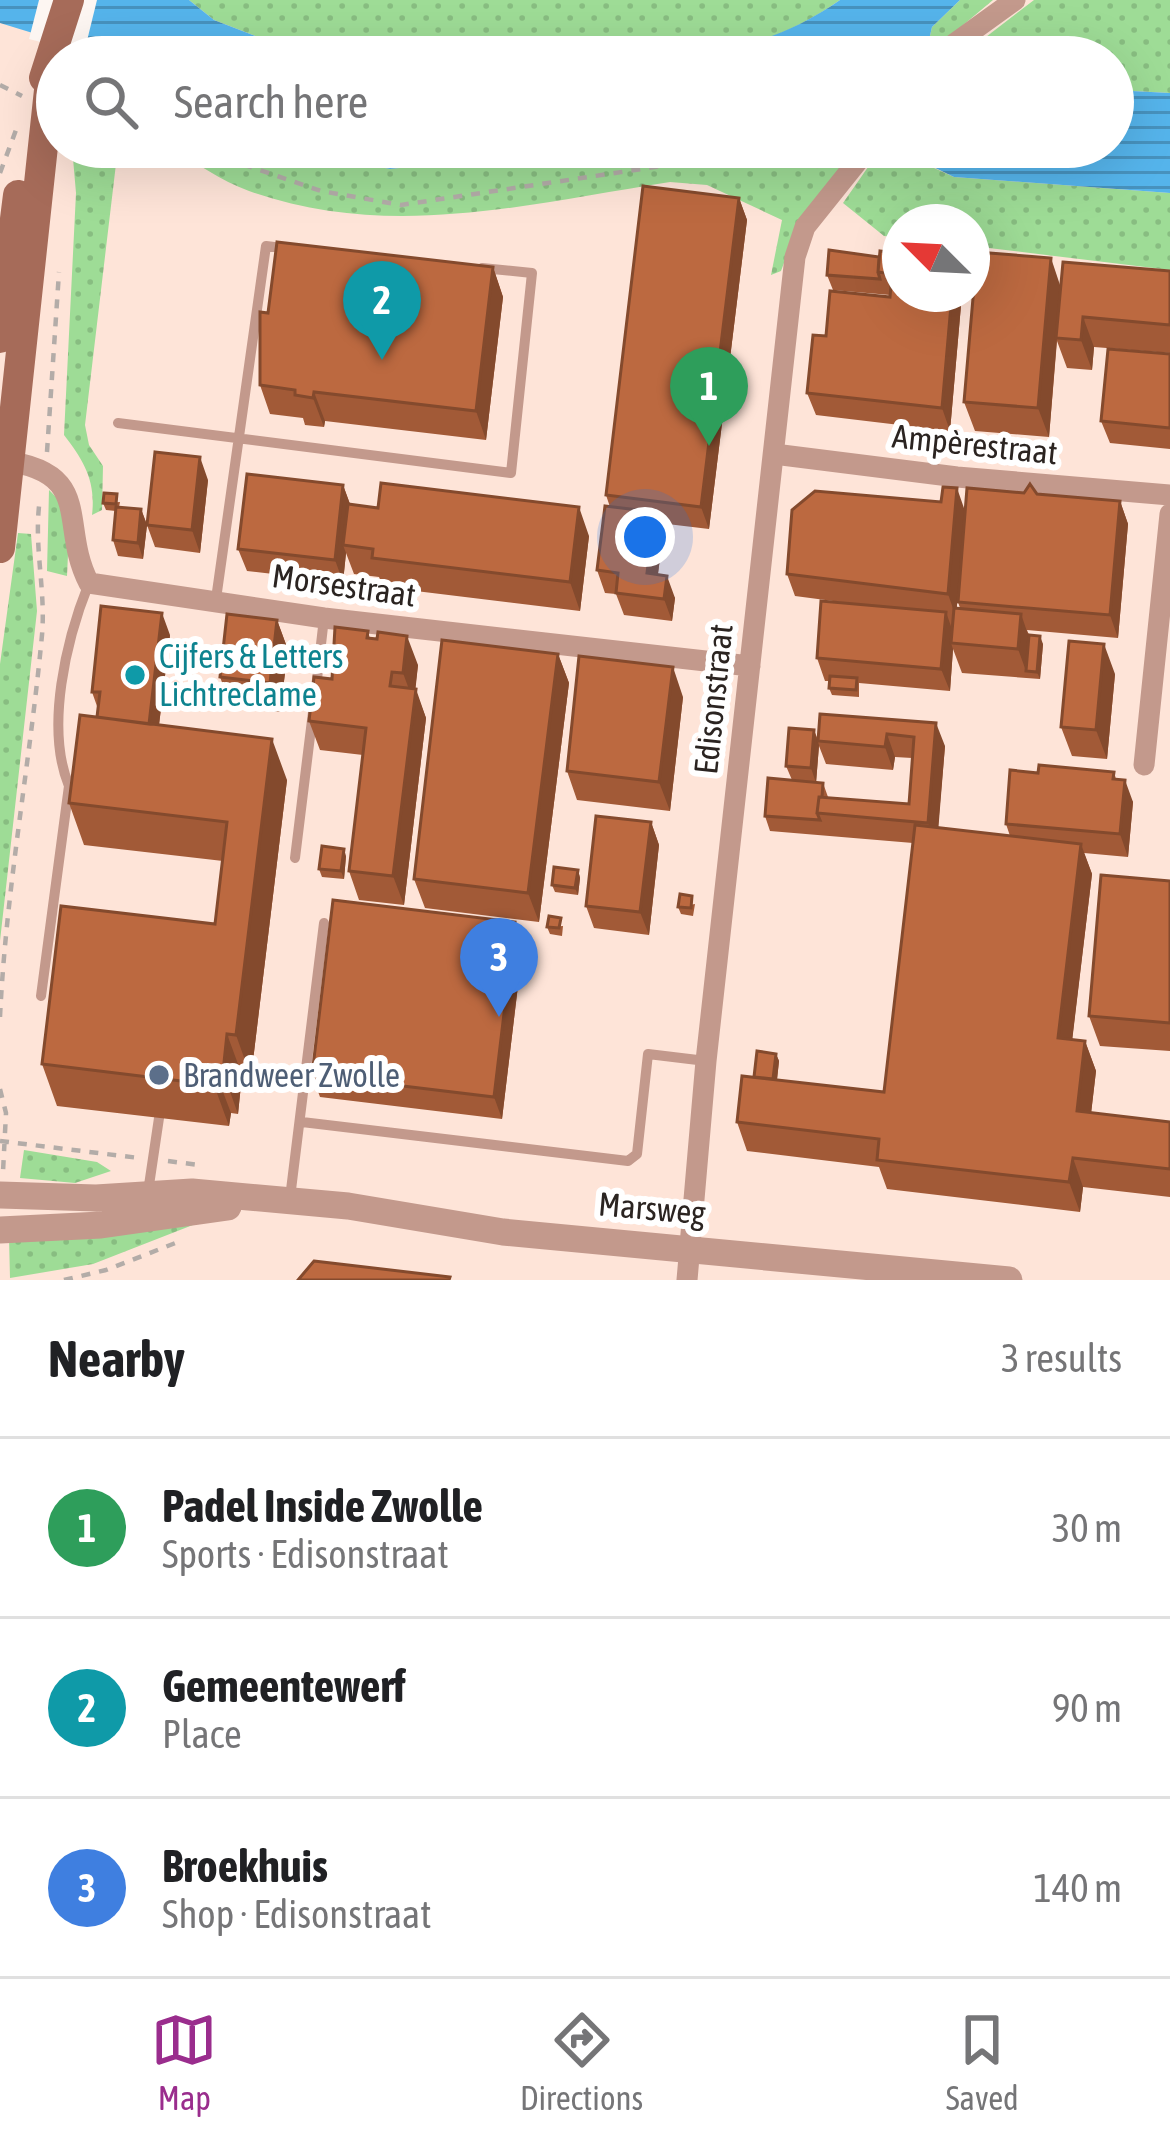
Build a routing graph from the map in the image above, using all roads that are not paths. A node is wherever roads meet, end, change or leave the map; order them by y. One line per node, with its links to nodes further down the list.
1 (69, 0): 3 (main road)
2 (1015, 0): 4 (street)
3 (59, 36)
4 (965, 36)
5 (36, 97): 10 (main road)
6 (40, 168): 14 (main road)
7 (853, 168): 13 (street, Edisonstraat)
8 (310, 251): 12 (lane)
9 (466, 266): 12 (lane)
10 (0, 338)
11 (118, 423): 12 (lane)
12 (242, 440): 19 (lane)
13 (774, 454): 15 (street, Ampèrestraat); 21 (street, Edisonstraat)
14 (6, 461): 17 (main road); 18 (street)
15 (1170, 494)
16 (1170, 514): 22 (street)
17 (0, 548)
18 (89, 583): 19 (street, Morsestraat); 25 (lane)
19 (216, 599): 20 (street, Morsestraat)
20 (324, 618): 21 (street, Morsestraat); 23 (lane)
21 (750, 666): 26 (street, Edisonstraat)
22 (1144, 765)
23 (295, 858)
24 (324, 923): 28 (lane)
25 (41, 996)
26 (706, 1061): 28 (lane); 33 (street, Edisonstraat)
27 (158, 1118): 31 (lane)
28 (302, 1122): 30 (lane)
29 (0, 1193): 31 (street, Marsweg)
30 (290, 1201): 31 (street, Marsweg); 33 (street, Marsweg)
31 (148, 1206): 32 (street, Marsweg)
32 (0, 1230)
33 (691, 1247): 34 (street, Edisonstraat); 35 (street, Marsweg)
34 (687, 1280)
35 (1009, 1280)

